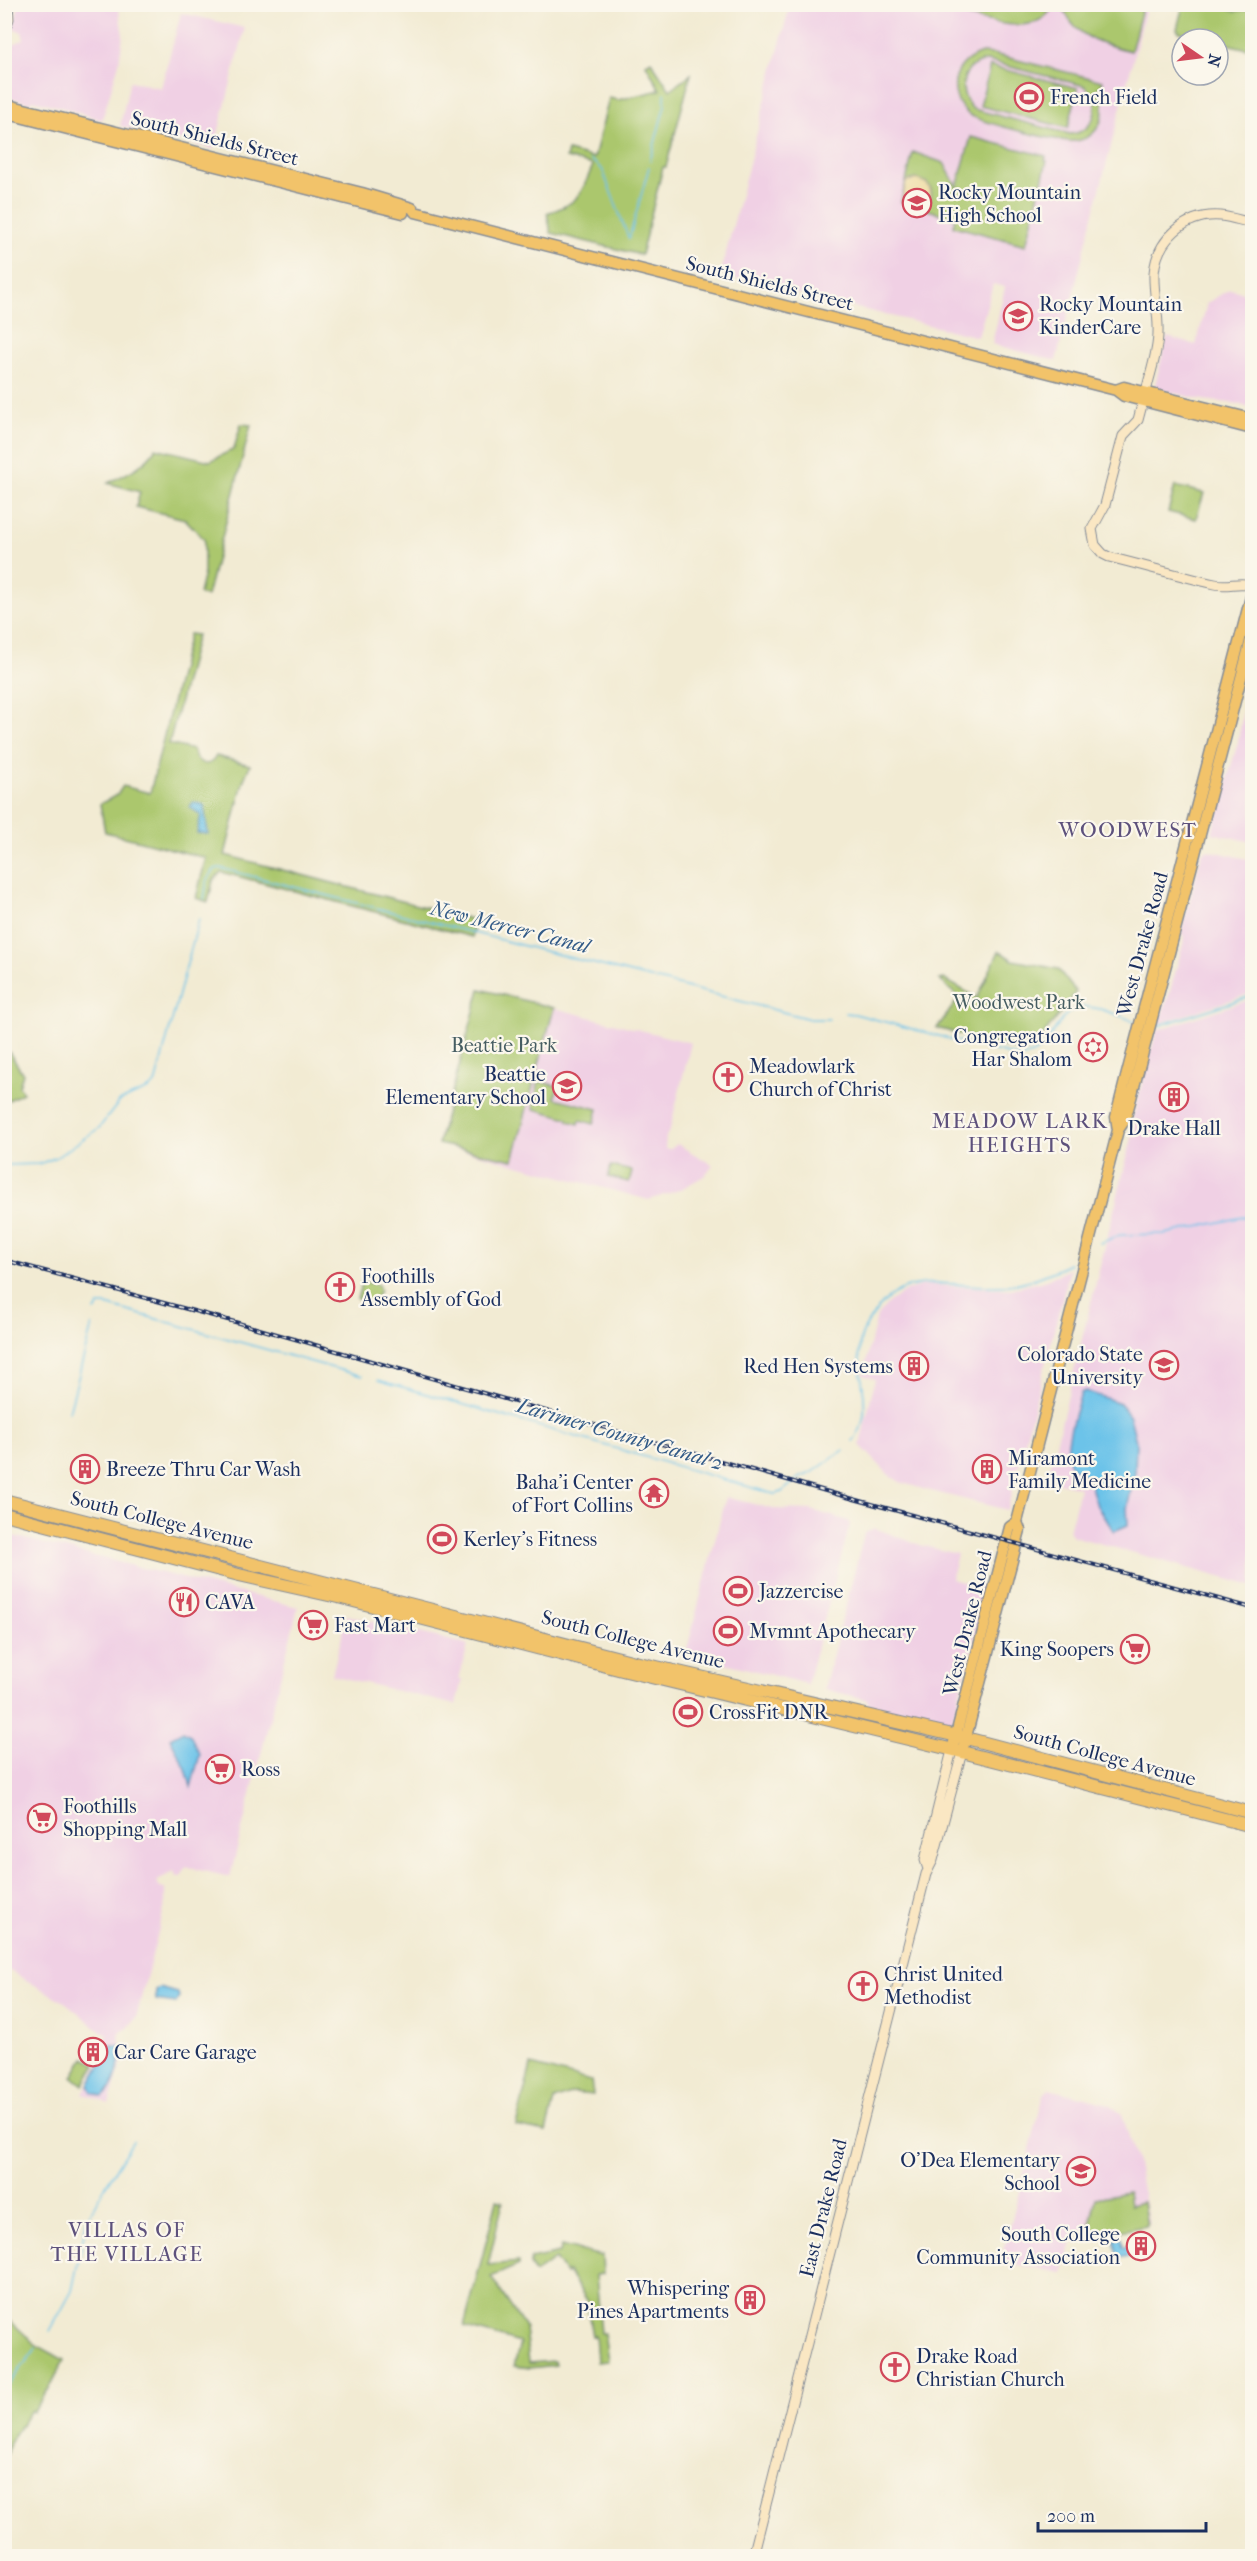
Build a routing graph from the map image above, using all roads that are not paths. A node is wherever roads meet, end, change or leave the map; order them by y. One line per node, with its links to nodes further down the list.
1 (7, 8): 2 (main road)
2 (4, 33)
3 (4, 104): 5 (main road, South Shields Street)
4 (4, 113): 5 (main road, South Shields Street)
5 (416, 212): 7 (main road, South Shields Street)
6 (1252, 223): 7 (main road)
7 (1144, 397): 8 (main road, South Shields Street); 9 (main road, South Shields Street); 12 (main road)
8 (1174, 409): 9 (main road); 11 (main road, South Shields Street)
9 (1213, 409): 10 (main road, South Shields Street)
10 (1252, 419)
11 (1252, 429)
12 (1252, 585)
13 (1252, 593): 17 (main road, West Drake Road)
14 (1252, 614): 16 (main road)
15 (1252, 636): 16 (main road, West Drake Road)
16 (1246, 660): 18 (main road, West Drake Road)
17 (1137, 1035): 18 (main road); 19 (main road, West Drake Road)
18 (1142, 1055): 19 (main road, West Drake Road)
19 (1118, 1130): 22 (main road, West Drake Road)
20 (4, 1500): 24 (highway, South College Avenue)
21 (4, 1514): 25 (highway, South College Avenue)
22 (1017, 1522): 23 (main road, West Drake Road); 23 (main road, West Drake Road)
23 (985, 1644): 28 (main road, West Drake Road); 28 (main road, West Drake Road)
24 (811, 1703): 25 (highway); 26 (highway, South College Avenue)
25 (765, 1705): 27 (highway, South College Avenue)
26 (855, 1713): 27 (highway); 28 (highway, South College Avenue)
27 (814, 1717): 29 (highway, South College Avenue)
28 (961, 1738): 29 (main road, East Drake Road); 30 (highway, South College Avenue)
29 (957, 1751): 31 (highway, South College Avenue); 32 (main road, East Drake Road)
30 (1252, 1813)
31 (1252, 1826)
32 (753, 2556)

